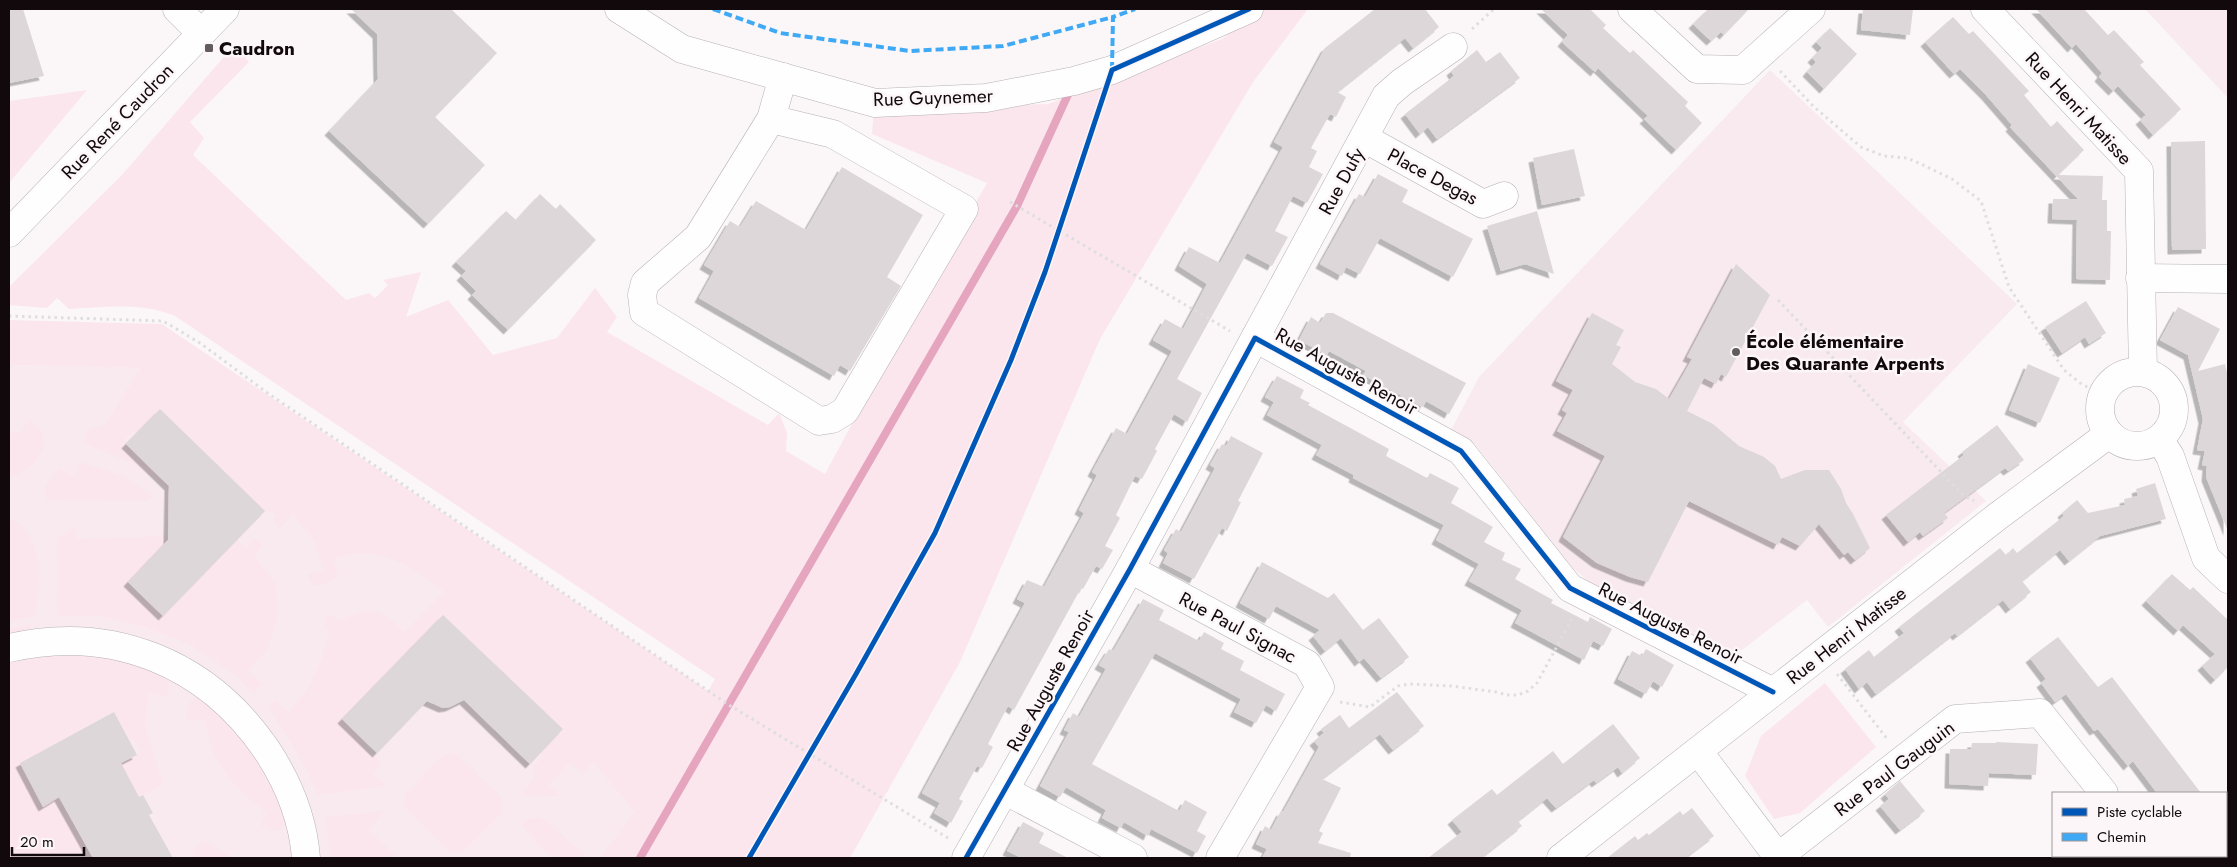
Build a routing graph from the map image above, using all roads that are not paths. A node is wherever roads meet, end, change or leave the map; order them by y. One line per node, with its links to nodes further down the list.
1 (177, 9): 8 (street)
2 (225, 9): 8 (street, Rue René Caudron)
3 (619, 9): 10 (street, Rue Guynemer)
4 (1248, 9): 10 (street, Rue Guynemer)
5 (1632, 9): 6 (street)
6 (1811, 9)
7 (1985, 9): 15 (street, Rue Henri Matisse)
8 (201, 33): 14 (street, Rue René Caudron)
9 (1453, 47): 12 (street, Rue Dufy)
10 (783, 77): 11 (street)
11 (771, 119): 11 (street)
12 (1364, 138): 13 (street, Place Degas); 17 (street, Rue Dufy)
13 (1504, 196)
14 (9, 233)
15 (2140, 278): 16 (street); 18 (street, Rue Henri Matisse)
16 (2228, 279)
17 (1253, 341): 21 (street, Rue Auguste Renoir); 24 (street, Rue Auguste Renoir)
18 (2143, 372): 19 (street); 20 (street)
19 (2110, 434): 20 (street); 24 (street, Rue Henri Matisse)
20 (2160, 439): 22 (street)
21 (1130, 570): 26 (street, Rue Auguste Renoir); 31 (street, Rue Paul Signac)
22 (2228, 579)
23 (9, 648): 29 (street)
24 (1772, 692): 25 (street, Rue Henri Matisse)
25 (1698, 751): 32 (street, Rue Henri Matisse); 33 (street)
26 (1006, 790): 28 (street, Rue Auguste Renoir); 30 (street)
27 (2103, 792): 33 (street, Rue Paul Gauguin)
28 (968, 855)
29 (306, 858)
30 (1133, 858)
31 (1220, 858)
32 (1562, 858)
33 (1779, 858)

